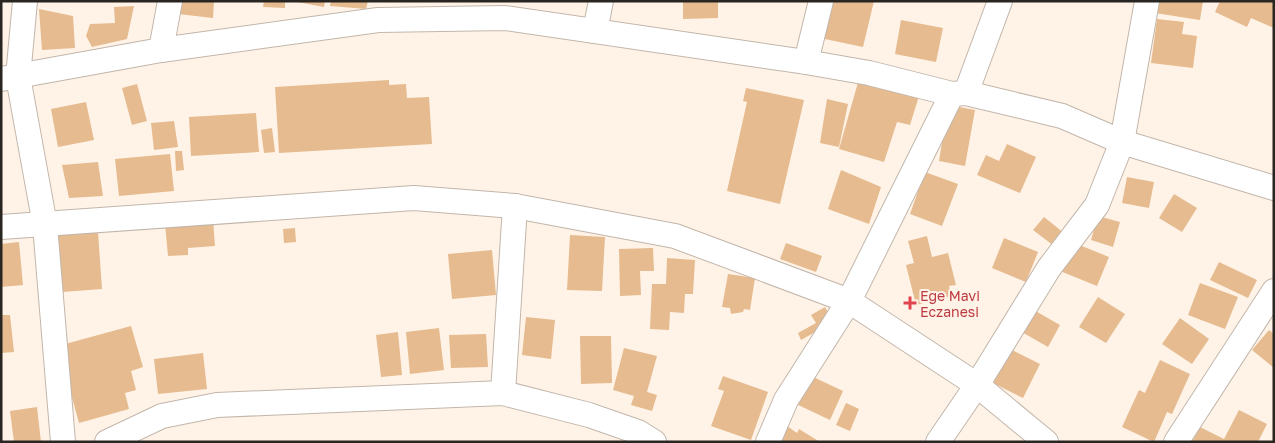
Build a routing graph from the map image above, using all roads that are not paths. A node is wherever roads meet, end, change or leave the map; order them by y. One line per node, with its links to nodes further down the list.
1 (25, 1): 11 (street)
2 (170, 1): 9 (street)
3 (601, 1): 8 (street)
4 (821, 1): 10 (street)
5 (1000, 1): 12 (street)
6 (1147, 1): 13 (street)
7 (380, 10): 8 (street); 9 (street)
8 (595, 31): 10 (street)
9 (161, 50): 11 (street)
10 (806, 62): 12 (street)
11 (10, 78): 16 (street)
12 (959, 93): 13 (street); 19 (street)
13 (1122, 142): 14 (street); 20 (street)
14 (1274, 188)
15 (516, 206): 16 (street); 19 (street); 21 (street)
16 (45, 225): 17 (street); 22 (street)
17 (1, 228)
18 (1274, 291): 28 (street)
19 (849, 302): 20 (street); 25 (street)
20 (977, 384): 26 (street); 27 (street)
21 (502, 394): 23 (street); 24 (street)
22 (63, 442)
23 (107, 442)
24 (654, 442)
25 (768, 442)
26 (938, 442)
27 (1046, 442)
28 (1176, 442)

